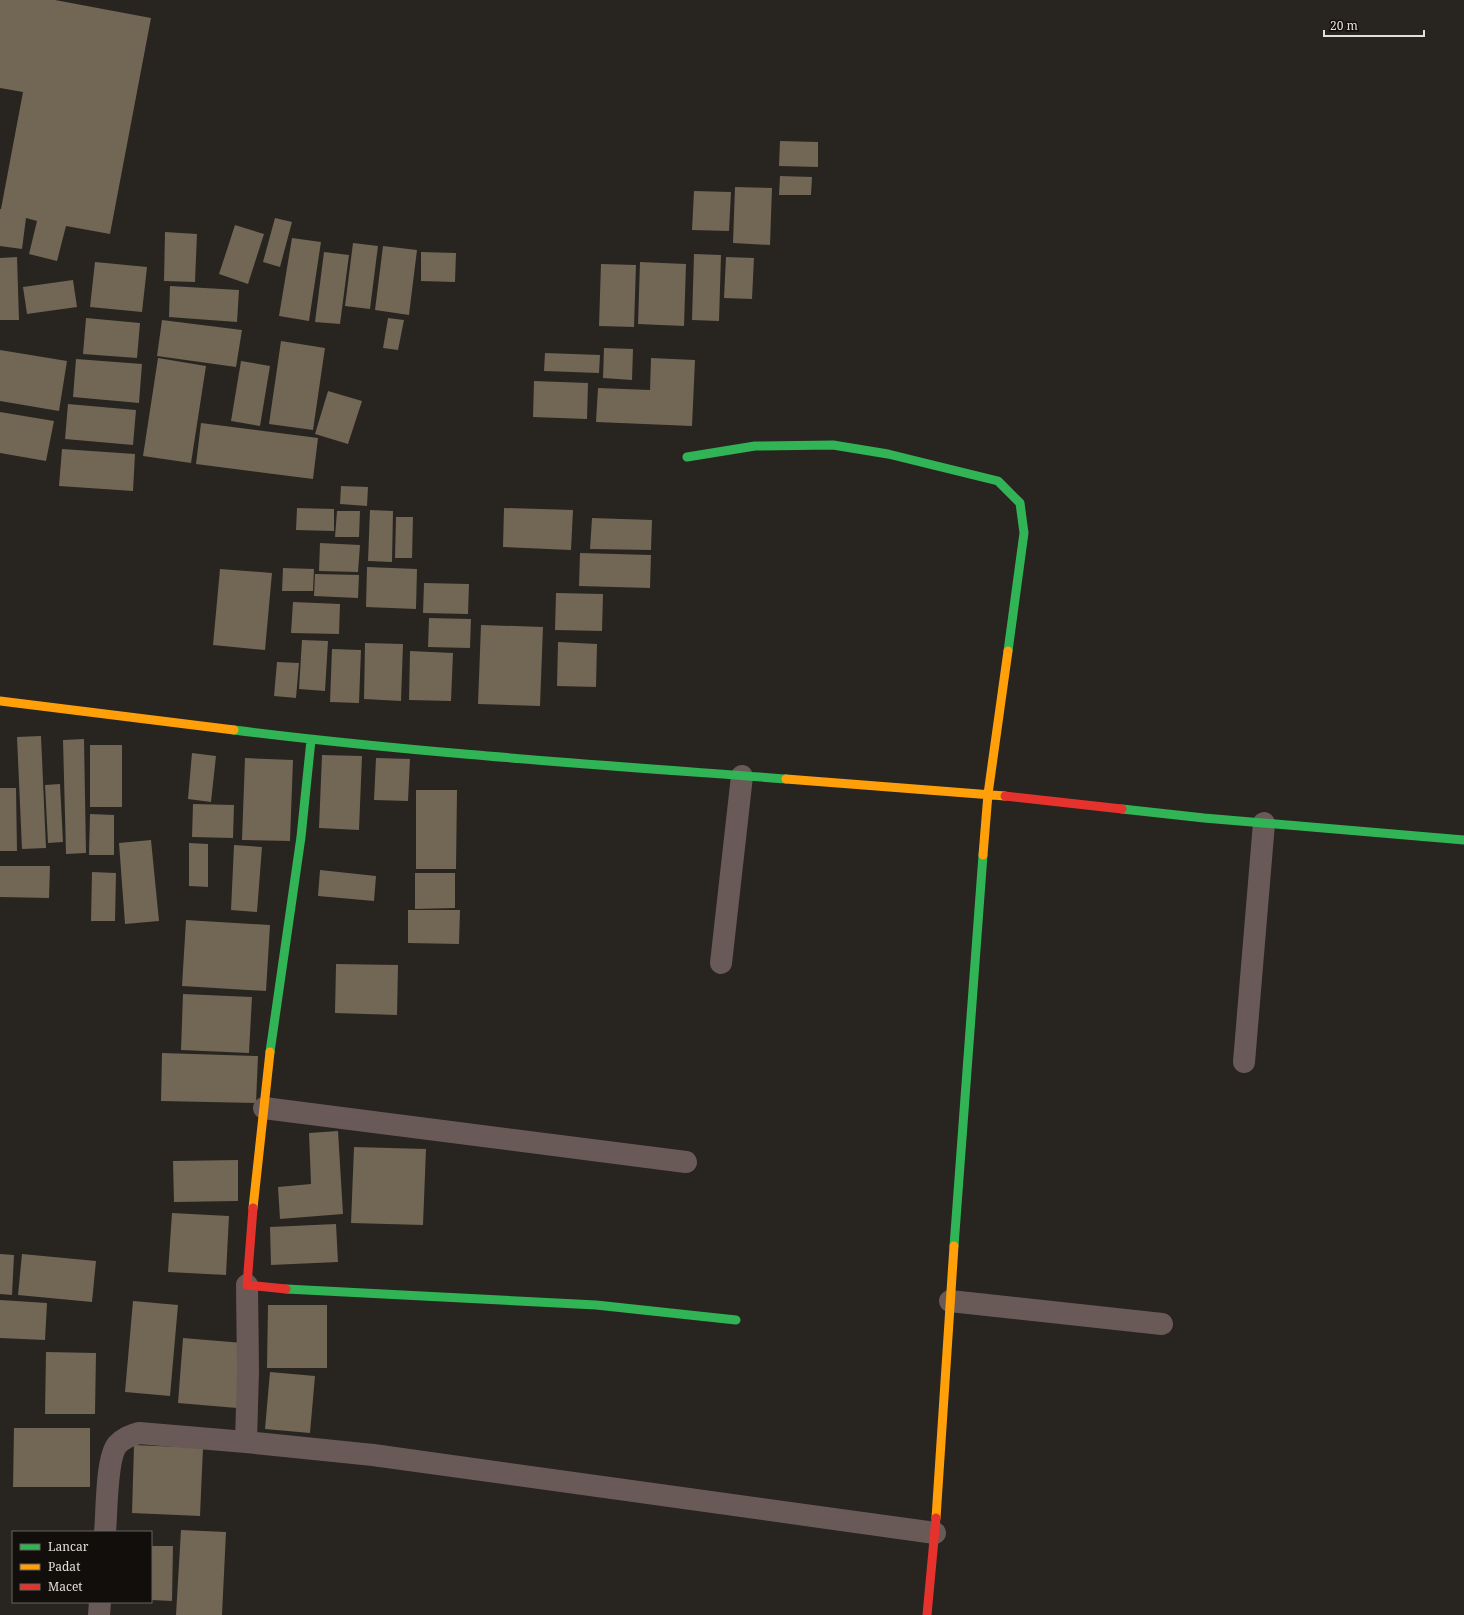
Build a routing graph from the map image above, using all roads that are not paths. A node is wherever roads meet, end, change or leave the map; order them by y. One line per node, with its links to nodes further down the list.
1 (687, 457): 5 (street)
2 (0, 701): 3 (street)
3 (311, 740): 4 (street); 10 (street)
4 (742, 776): 5 (street); 8 (street)
5 (988, 794): 6 (street); 13 (street)
6 (1264, 823): 7 (street); 9 (street)
7 (1464, 840)
8 (721, 963)
9 (1244, 1062)
10 (264, 1108): 11 (street); 12 (street)
11 (686, 1162)
12 (247, 1285): 14 (street); 16 (street)
13 (950, 1301): 15 (street); 18 (street)
14 (736, 1320)
15 (1162, 1324)
16 (246, 1442): 17 (street); 18 (street)
17 (105, 1531)
18 (935, 1533): 21 (street)
19 (100, 1603): 20 (street)
20 (99, 1615)
21 (927, 1615)

